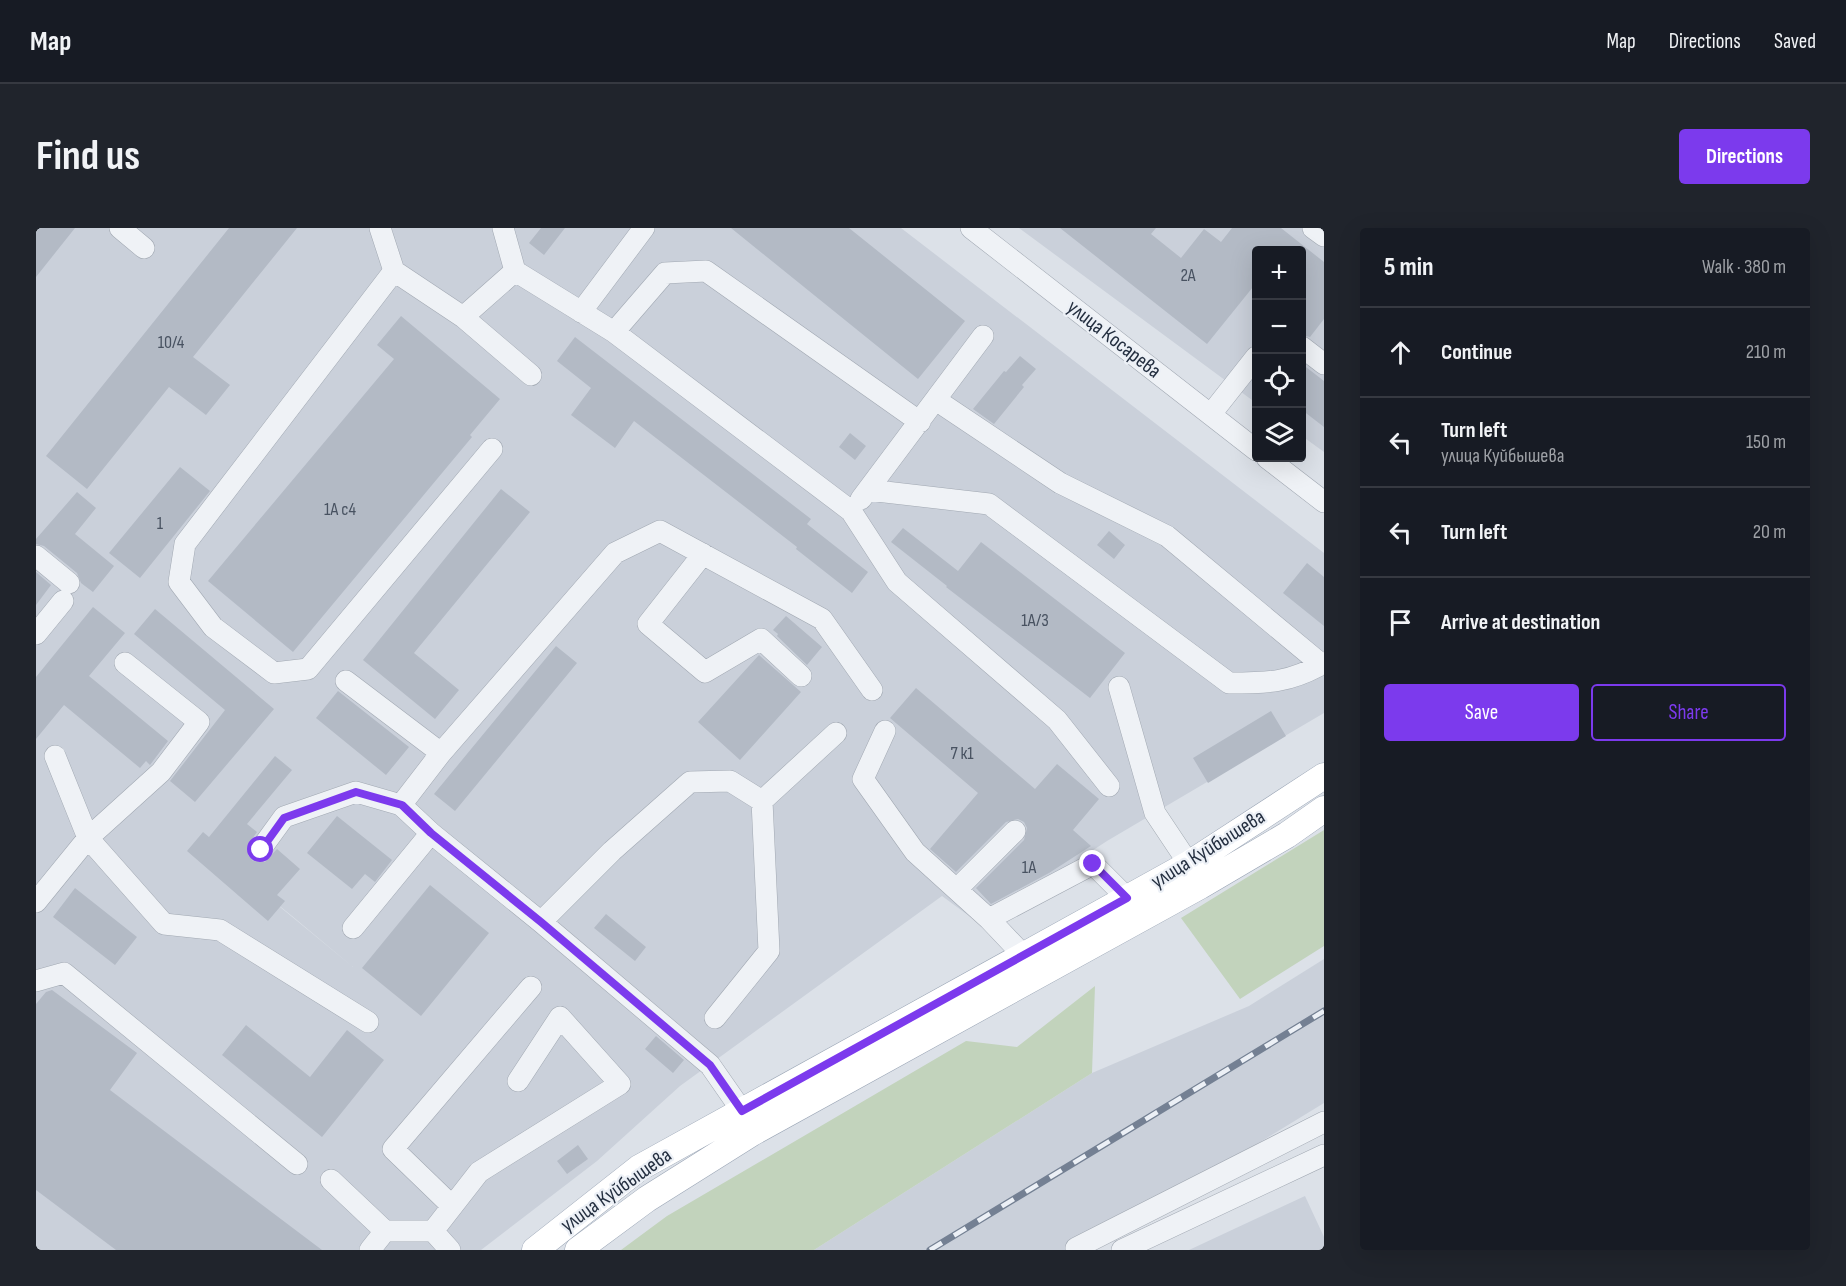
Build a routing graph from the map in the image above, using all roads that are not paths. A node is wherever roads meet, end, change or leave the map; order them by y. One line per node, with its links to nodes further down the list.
1 (120, 228): 8 (street)
2 (380, 228): 9 (street)
3 (503, 228): 10 (street)
4 (644, 228): 11 (street)
5 (970, 228): 20 (street, улица Косарева)
6 (1313, 228): 7 (street)
7 (1324, 236)
8 (144, 248)
9 (394, 271): 12 (street); 23 (street)
10 (515, 272): 11 (street); 12 (street)
11 (580, 312): 13 (street)
12 (463, 317): 18 (street)
13 (614, 332): 21 (street); 27 (street)
14 (982, 336): 19 (street)
15 (1306, 350): 17 (street)
16 (1252, 363): 20 (street)
17 (1324, 364)
18 (531, 375)
19 (936, 400): 21 (street); 32 (street)
20 (1211, 414): 22 (street, улица Косарева)
21 (920, 422): 25 (street)
22 (1252, 446)
23 (492, 449)
24 (1272, 462): 26 (street)
25 (868, 490): 27 (street); 32 (street)
26 (1324, 502)
27 (851, 511): 42 (street)
28 (703, 554): 33 (street); 36 (street); 39 (street)
29 (36, 556): 30 (street)
30 (36, 634)
31 (125, 663): 48 (street)
32 (1323, 664)
33 (801, 676)
34 (346, 681): 39 (street)
35 (1119, 687): 50 (street)
36 (872, 690)
37 (885, 731): 51 (street)
38 (836, 733): 43 (street)
39 (441, 753): 44 (street)
40 (56, 756): 48 (street)
41 (1324, 776): 50 (main road, улица Куйбышева)
42 (1109, 786)
43 (762, 801): 55 (street); 60 (street)
44 (402, 805): 47 (street); 49 (street)
45 (1324, 809): 63 (main road, улица Куйбышева)
46 (1015, 831): 51 (street)
47 (431, 833): 55 (street); 56 (street)
48 (88, 838): 53 (street); 61 (street)
49 (261, 850)
50 (1189, 864): 52 (main road, улица Куйбышева)
51 (957, 889): 54 (street)
52 (1127, 898): 54 (street); 57 (main road, улица Куйбышева)
53 (36, 902)
54 (989, 920): 57 (street)
55 (541, 922): 63 (street)
56 (353, 928)
57 (1024, 956): 63 (main road, улица Куйбышева)
58 (36, 981): 66 (street)
59 (531, 987): 68 (street)
60 (714, 1018)
61 (368, 1022)
62 (518, 1082): 68 (street)
63 (747, 1122): 73 (main road, улица Куйбышева); 74 (main road, улица Куйбышева)
64 (1324, 1122): 75 (street)
65 (1324, 1155): 76 (street)
66 (297, 1164)
67 (331, 1180): 69 (street)
68 (452, 1206): 70 (street)
69 (385, 1231): 70 (street); 71 (street)
70 (432, 1231): 72 (street)
71 (370, 1250)
72 (450, 1250)
73 (535, 1250)
74 (578, 1250)
75 (1077, 1250)
76 (1122, 1250)

